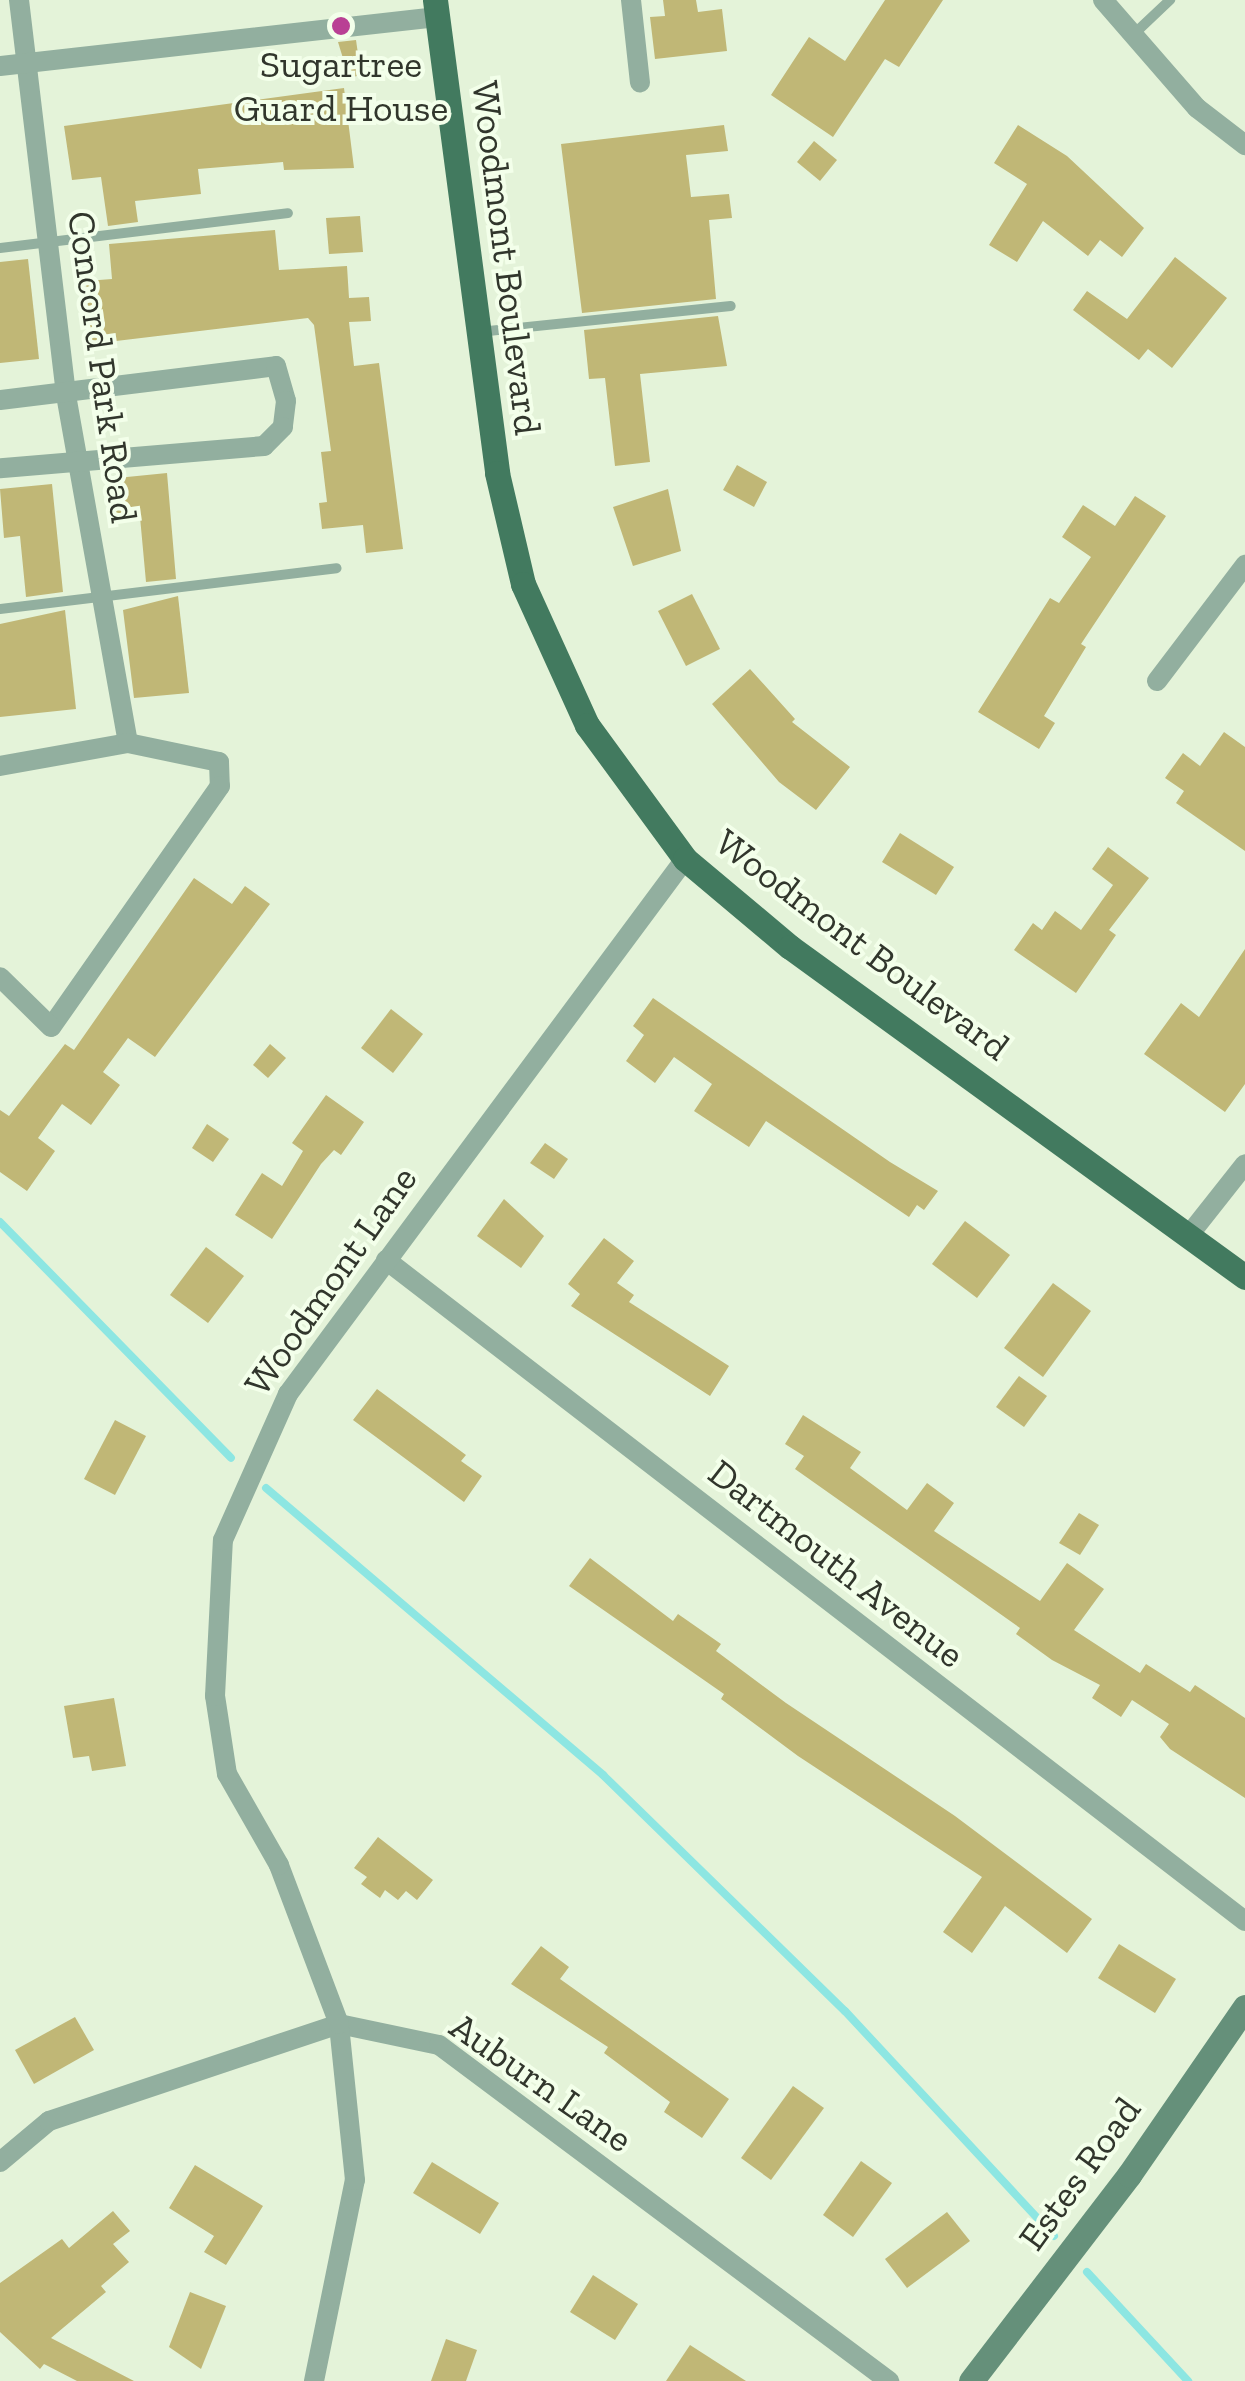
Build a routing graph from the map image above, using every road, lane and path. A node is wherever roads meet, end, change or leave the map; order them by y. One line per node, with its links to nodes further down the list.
1 (19, 0): 7 (street, Concord Park Road)
2 (631, 0): 9 (street)
3 (1103, 0): 6 (street)
4 (1170, 0): 6 (lane)
5 (436, 8): 7 (street); 15 (main road, Woodmont Boulevard)
6 (1133, 35): 10 (street)
7 (27, 63): 8 (street); 12 (street, Concord Park Road)
8 (0, 66)
9 (640, 82)
10 (1245, 144)
11 (288, 213): 12 (lane)
12 (48, 240): 13 (lane); 16 (street, Concord Park Road)
13 (0, 248)
14 (731, 306): 15 (lane)
15 (478, 332): 27 (main road, Woodmont Boulevard)
16 (66, 396): 17 (street); 18 (street, Concord Park Road); 18 (street)
17 (0, 400)
18 (77, 460): 19 (street); 22 (street, Concord Park Road)
19 (0, 468)
20 (1245, 565): 24 (street)
21 (337, 568): 22 (lane)
22 (102, 597): 23 (lane); 25 (street, Concord Park Road)
23 (0, 608)
24 (1157, 681)
25 (128, 743): 26 (street); 28 (street)
26 (0, 766)
27 (684, 859): 30 (main road, Woodmont Boulevard); 31 (street, Woodmont Lane)
28 (0, 976)
29 (1245, 1164): 30 (street)
30 (1189, 1235): 32 (main road, Woodmont Boulevard)
31 (386, 1260): 33 (street, Dartmouth Avenue); 35 (street, Woodmont Lane)
32 (1245, 1276)
33 (1245, 1922)
34 (1245, 2007): 39 (main road, Estes Road)
35 (339, 2024): 36 (street); 37 (street, Woodmont Lane); 38 (street, Auburn Lane)
36 (0, 2162)
37 (314, 2381)
38 (888, 2381)
39 (971, 2381)

